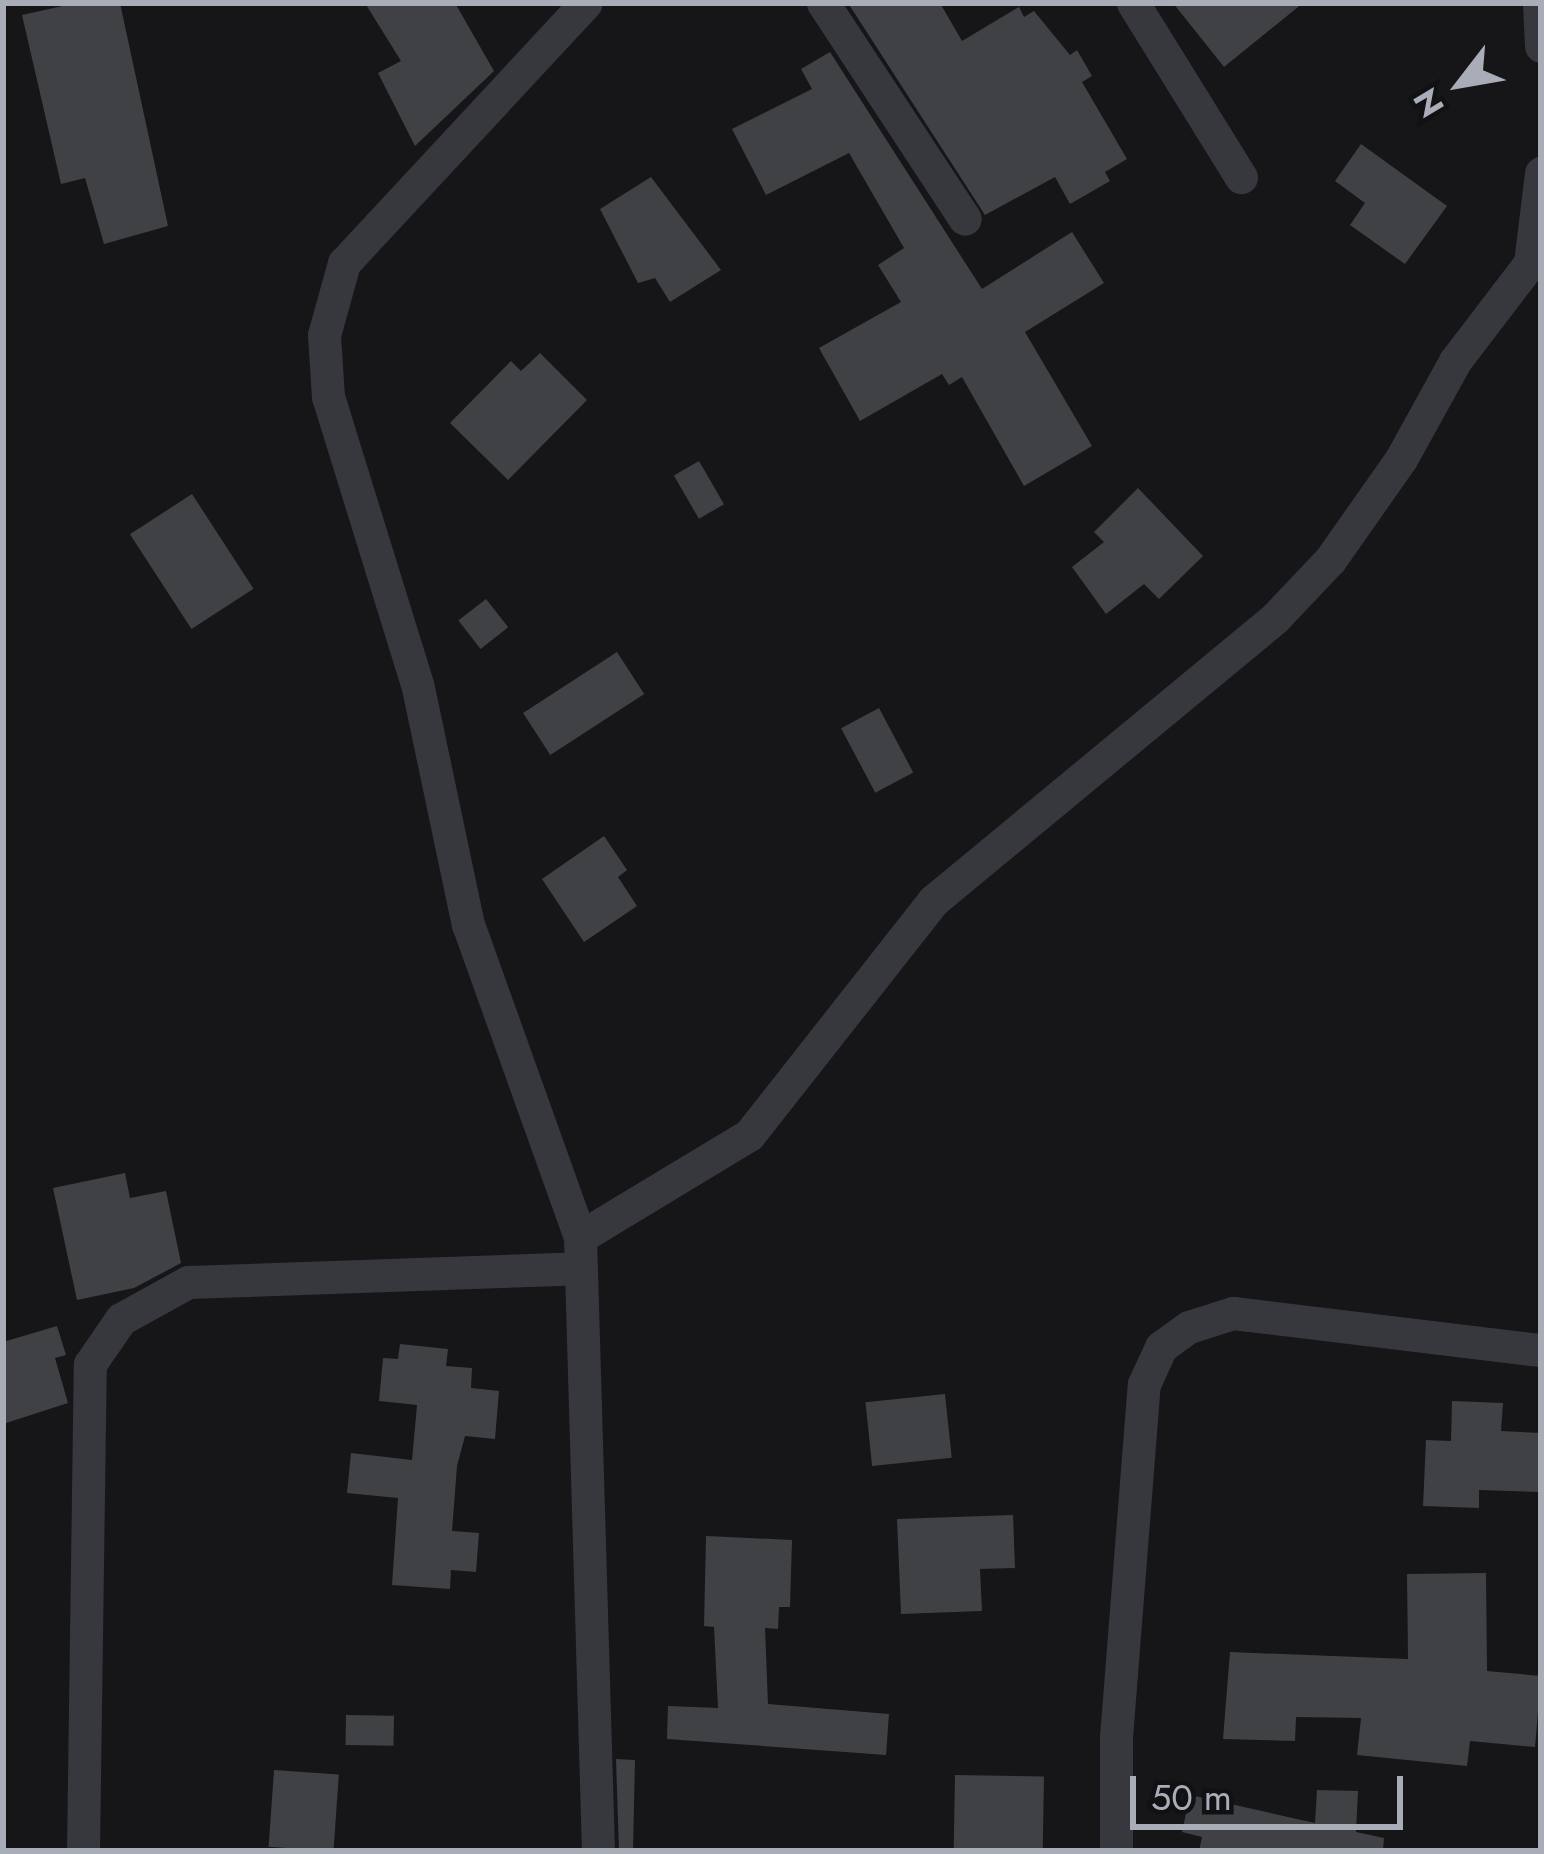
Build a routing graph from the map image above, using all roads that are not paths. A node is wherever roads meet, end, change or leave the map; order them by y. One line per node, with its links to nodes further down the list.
1 (586, 3): 9 (street)
2 (823, 3): 8 (street)
3 (1133, 3): 7 (street)
4 (1539, 3): 5 (street)
5 (1541, 46)
6 (1541, 173): 9 (street)
7 (1241, 177)
8 (965, 219)
9 (580, 1252): 11 (street); 12 (street)
10 (1541, 1350): 13 (street)
11 (82, 1851)
12 (598, 1851)
13 (1116, 1851)

